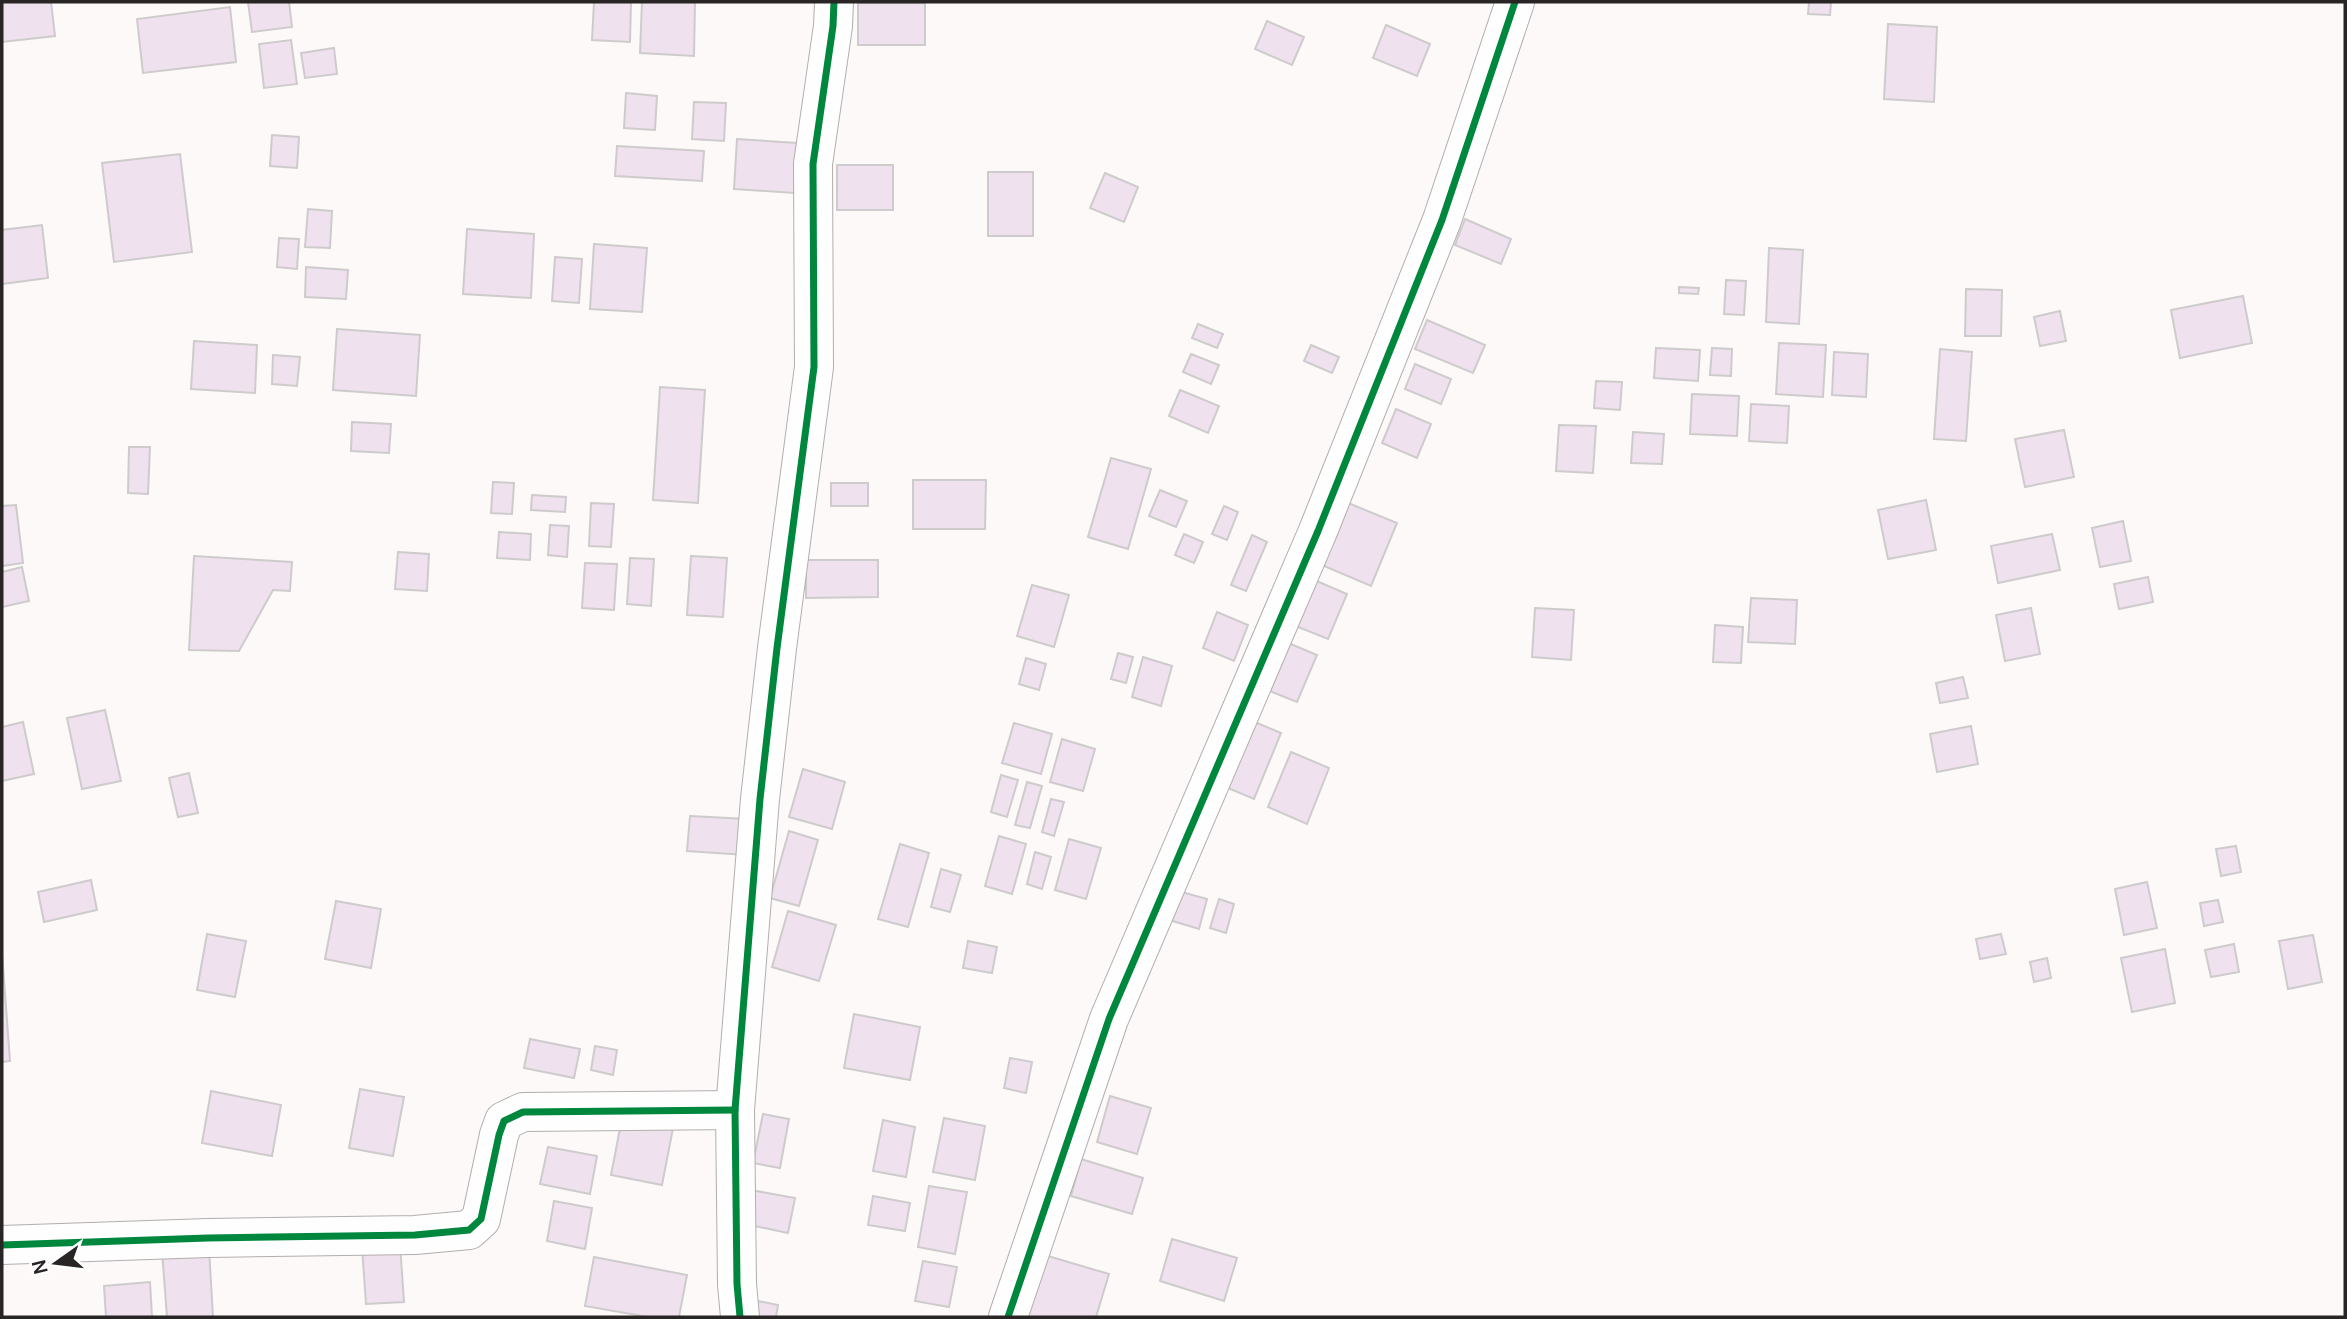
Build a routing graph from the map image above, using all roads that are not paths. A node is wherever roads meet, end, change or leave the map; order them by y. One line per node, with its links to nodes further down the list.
1 (834, 2): 3 (street)
2 (1515, 2): 6 (street)
3 (735, 1110): 4 (street); 5 (street)
4 (2, 1245)
5 (740, 1317)
6 (1008, 1317)

